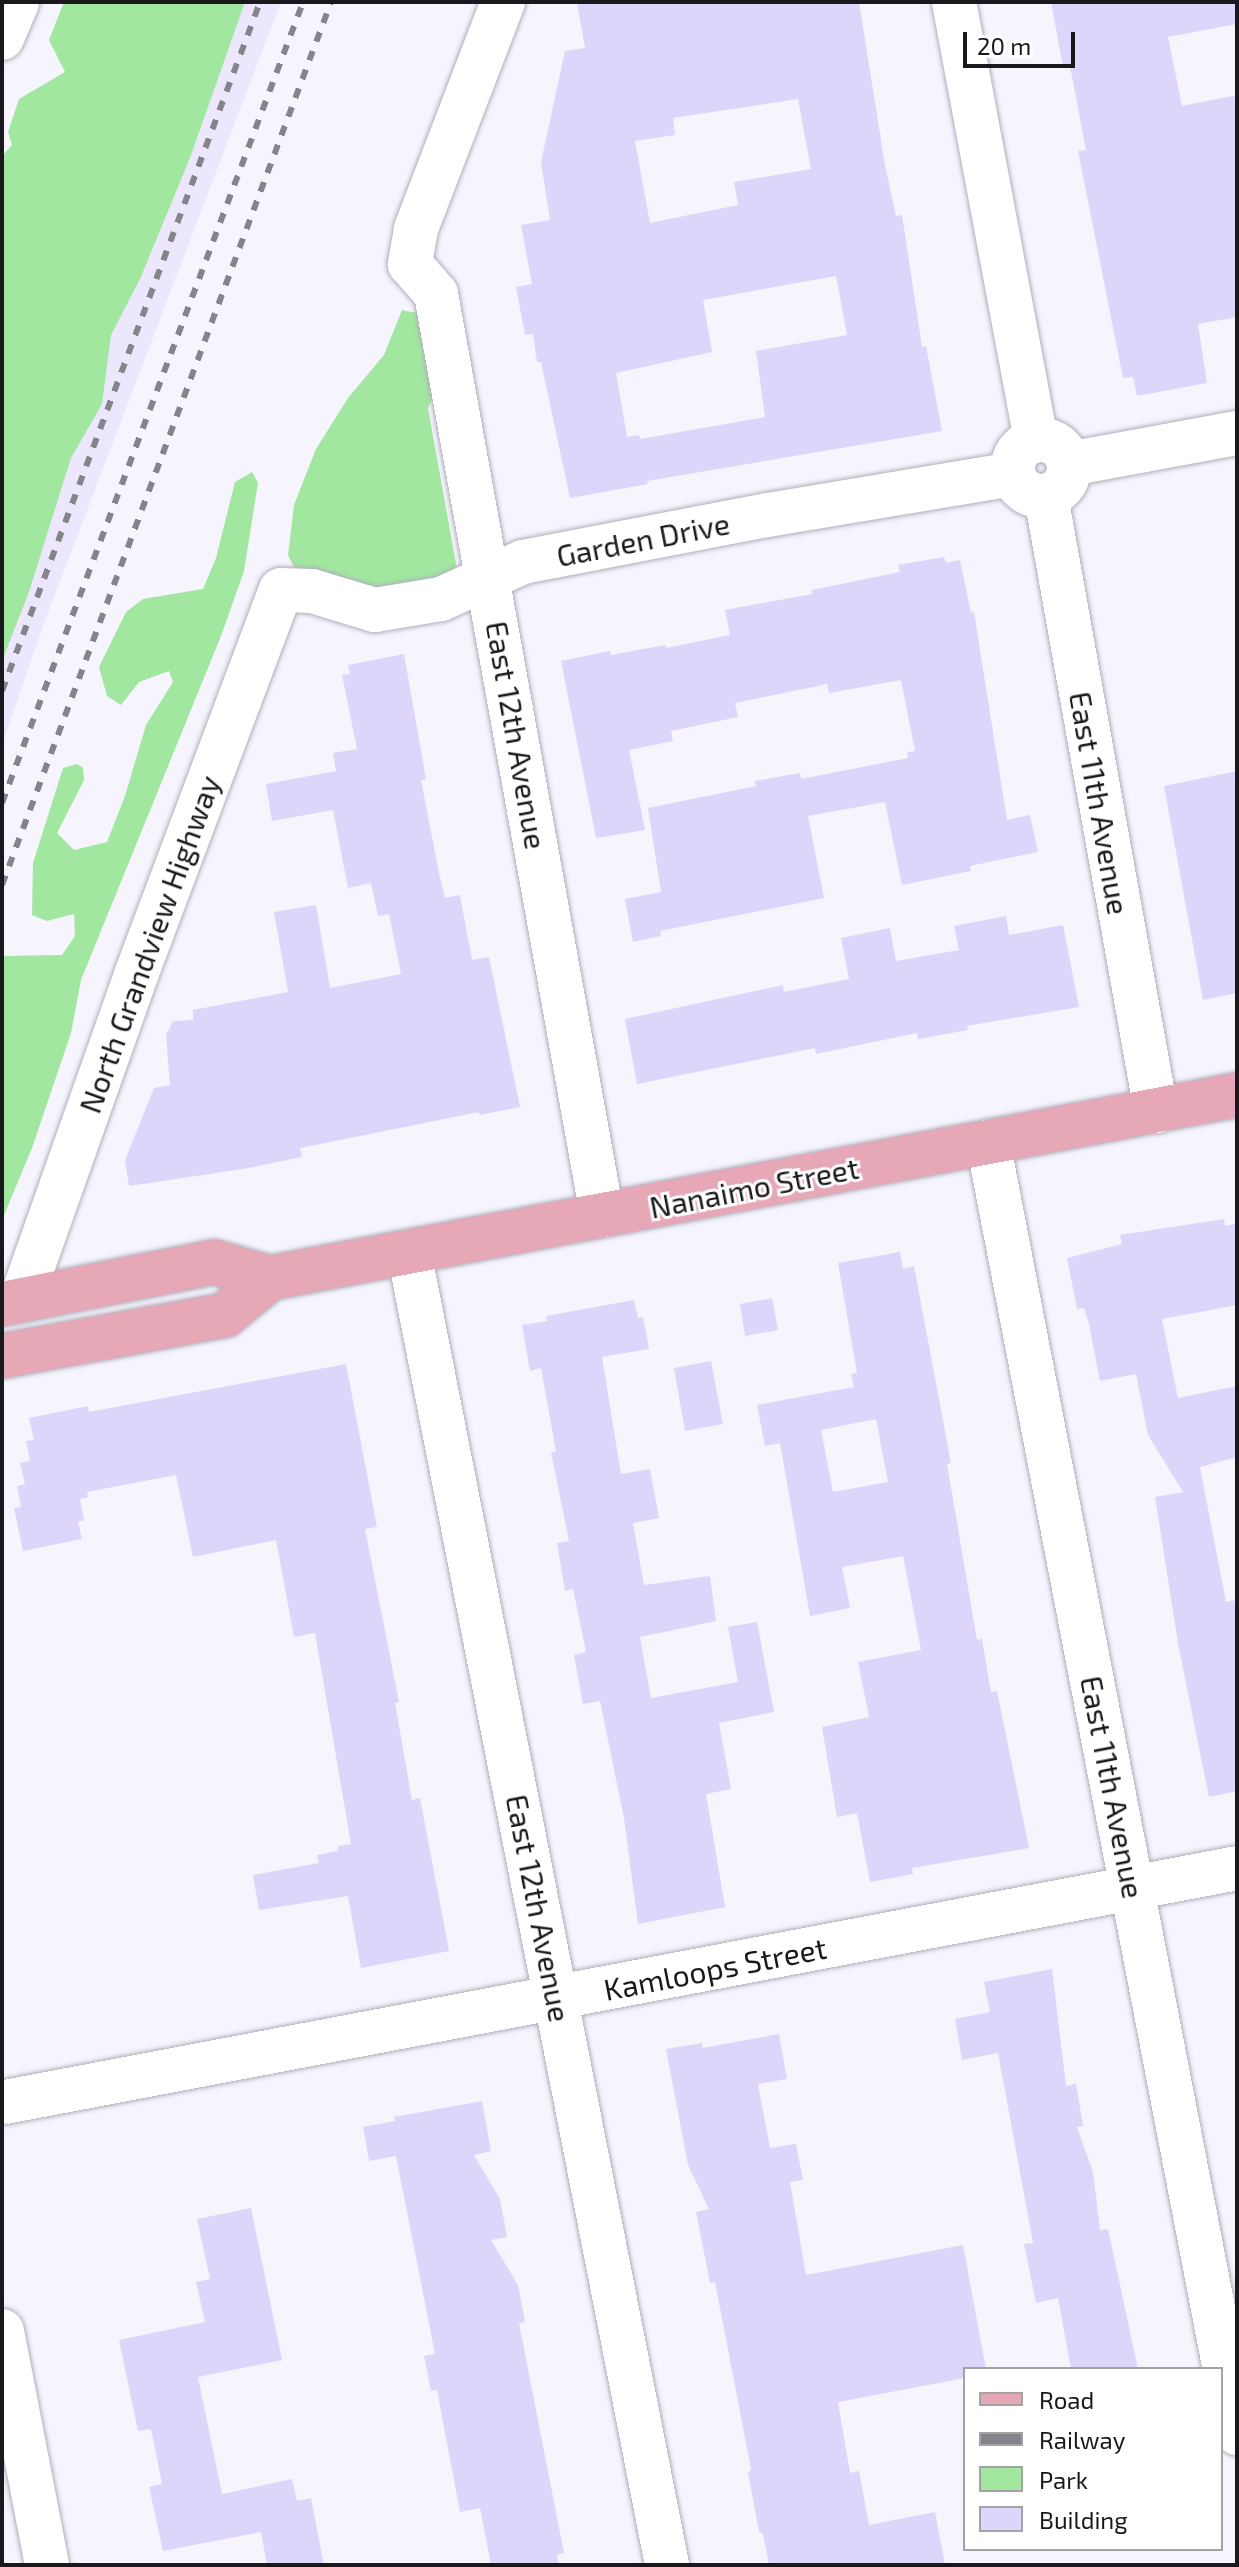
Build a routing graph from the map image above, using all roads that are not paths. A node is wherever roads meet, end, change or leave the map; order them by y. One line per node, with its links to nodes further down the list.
1 (17, 2): 4 (street)
2 (503, 2): 7 (street, East 12th Avenue)
3 (954, 2): 6 (street, East 11th Avenue)
4 (2, 38)
5 (1237, 433): 6 (street, Garden Drive)
6 (1041, 469): 7 (street, Garden Drive); 10 (street, East 11th Avenue)
7 (488, 577): 8 (street, Garden Drive); 12 (street, East 12th Avenue)
8 (281, 590): 15 (street, North Grandview Highway)
9 (1237, 1095): 10 (main road, Nanaimo Street)
10 (1156, 1111): 11 (main road, Nanaimo Street)
11 (988, 1142): 12 (main road, Nanaimo Street); 18 (street, East 11th Avenue)
12 (602, 1215): 13 (main road, Nanaimo Street)
13 (409, 1252): 14 (main road, Nanaimo Street); 19 (street, East 12th Avenue)
14 (270, 1278): 15 (main road, Nanaimo Street); 16 (main road, Nanaimo Street)
15 (12, 1302)
16 (2, 1356)
17 (1237, 1868): 18 (street, Kamloops Street)
18 (1133, 1887): 19 (street, Kamloops Street); 22 (street, East 11th Avenue)
19 (557, 2000): 20 (street, Kamloops Street); 24 (street, East 12th Avenue)
20 (3, 2105)
21 (2, 2331): 23 (street)
22 (1237, 2433)
23 (47, 2565)
24 (667, 2565)

